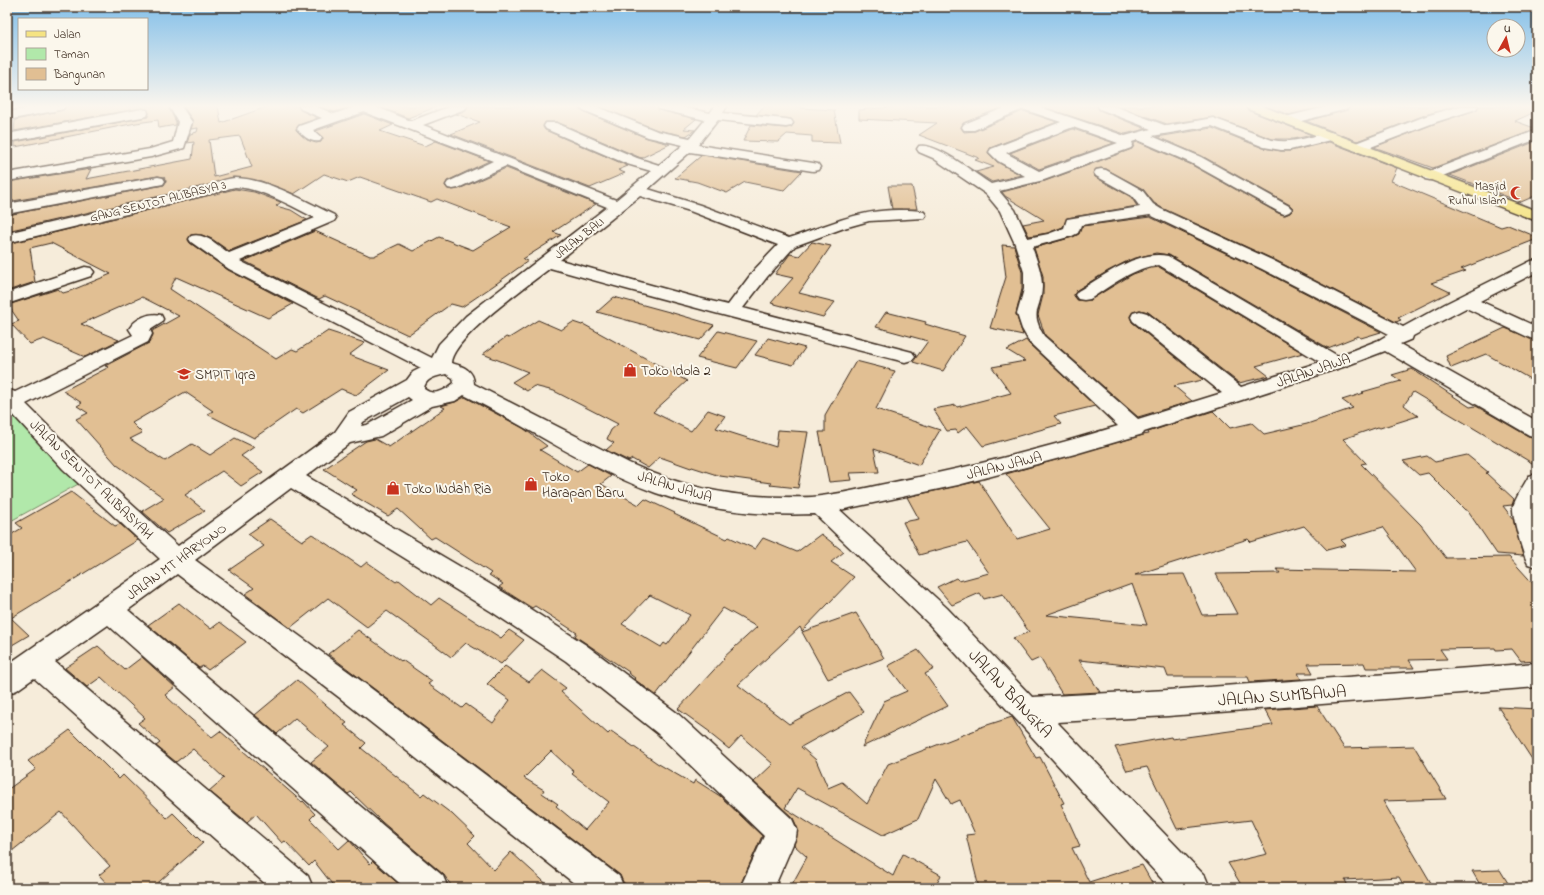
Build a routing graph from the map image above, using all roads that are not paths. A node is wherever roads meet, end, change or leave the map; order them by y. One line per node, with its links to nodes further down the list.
1 (19, 148): 14 (street)
2 (169, 148): 21 (street)
3 (474, 148): 15 (street)
4 (484, 148): 25 (street)
5 (601, 148): 17 (street)
6 (689, 148): 17 (street, JALAN BALI)
7 (701, 148): 16 (street)
8 (1007, 148): 19 (street)
9 (1117, 148): 19 (street)
10 (1167, 148): 27 (street)
11 (1360, 148): 20 (main road)
12 (1504, 148): 20 (street)
13 (924, 149): 24 (street)
14 (7, 150)
15 (506, 161): 23 (street); 25 (street)
16 (813, 167)
17 (661, 170): 25 (street, JALAN BALI)
18 (1101, 173): 28 (street)
19 (1039, 176): 24 (street)
20 (1430, 176): 30 (main road)
21 (7, 178)
22 (158, 181): 26 (street)
23 (453, 185)
24 (992, 188): 34 (street)
25 (627, 198): 33 (street); 36 (street, JALAN BALI)
26 (7, 209)
27 (1284, 209)
28 (1154, 210): 34 (street); 46 (street)
29 (918, 215): 33 (street)
30 (1537, 216)
31 (7, 238): 35 (street, GANG SENTOT ALIBASYA 3)
32 (197, 239): 35 (street)
33 (789, 243): 42 (street)
34 (1029, 244): 55 (street)
35 (228, 260): 50 (street)
36 (548, 262): 42 (street); 50 (street, JALAN BALI)
37 (1537, 265): 41 (street, JALAN JAWA)
38 (85, 272): 40 (street)
39 (1084, 296): 49 (street)
40 (7, 300)
41 (1466, 302): 45 (street); 46 (street, JALAN JAWA)
42 (732, 311): 48 (street)
43 (1140, 317): 53 (street)
44 (154, 319): 54 (street)
45 (1537, 334)
46 (1405, 335): 47 (street, JALAN JAWA)
47 (1386, 344): 49 (street, JALAN JAWA); 56 (street)
48 (905, 356)
49 (1336, 363): 53 (street, JALAN JAWA)
50 (440, 369): 51 (street); 52 (street)
51 (462, 386): 52 (street); 59 (street, JALAN JAWA)
52 (422, 391): 57 (street, JALAN MT HARYONO)
53 (1238, 395): 55 (street, JALAN JAWA)
54 (10, 399): 61 (street, JALAN SENTOT ALIBASYAH)
55 (1135, 429): 59 (street, JALAN JAWA)
56 (1537, 430)
57 (290, 477): 61 (street, JALAN MT HARYONO); 70 (street)
58 (1537, 482): 60 (street)
59 (820, 506): 66 (street, JALAN BANGKA)
60 (1537, 556)
61 (178, 560): 62 (street, JALAN MT HARYONO); 69 (street, JALAN SENTOT ALIBASYAH)
62 (109, 610): 63 (street, JALAN MT HARYONO); 68 (street)
63 (35, 662): 65 (street, JALAN MT HARYONO); 67 (street)
64 (1537, 675): 66 (street, JALAN SUMBAWA)
65 (7, 681)
66 (1027, 710): 71 (street, JALAN BANGKA)
67 (296, 888)
68 (431, 888)
69 (607, 888)
70 (758, 888)
71 (1193, 888)

